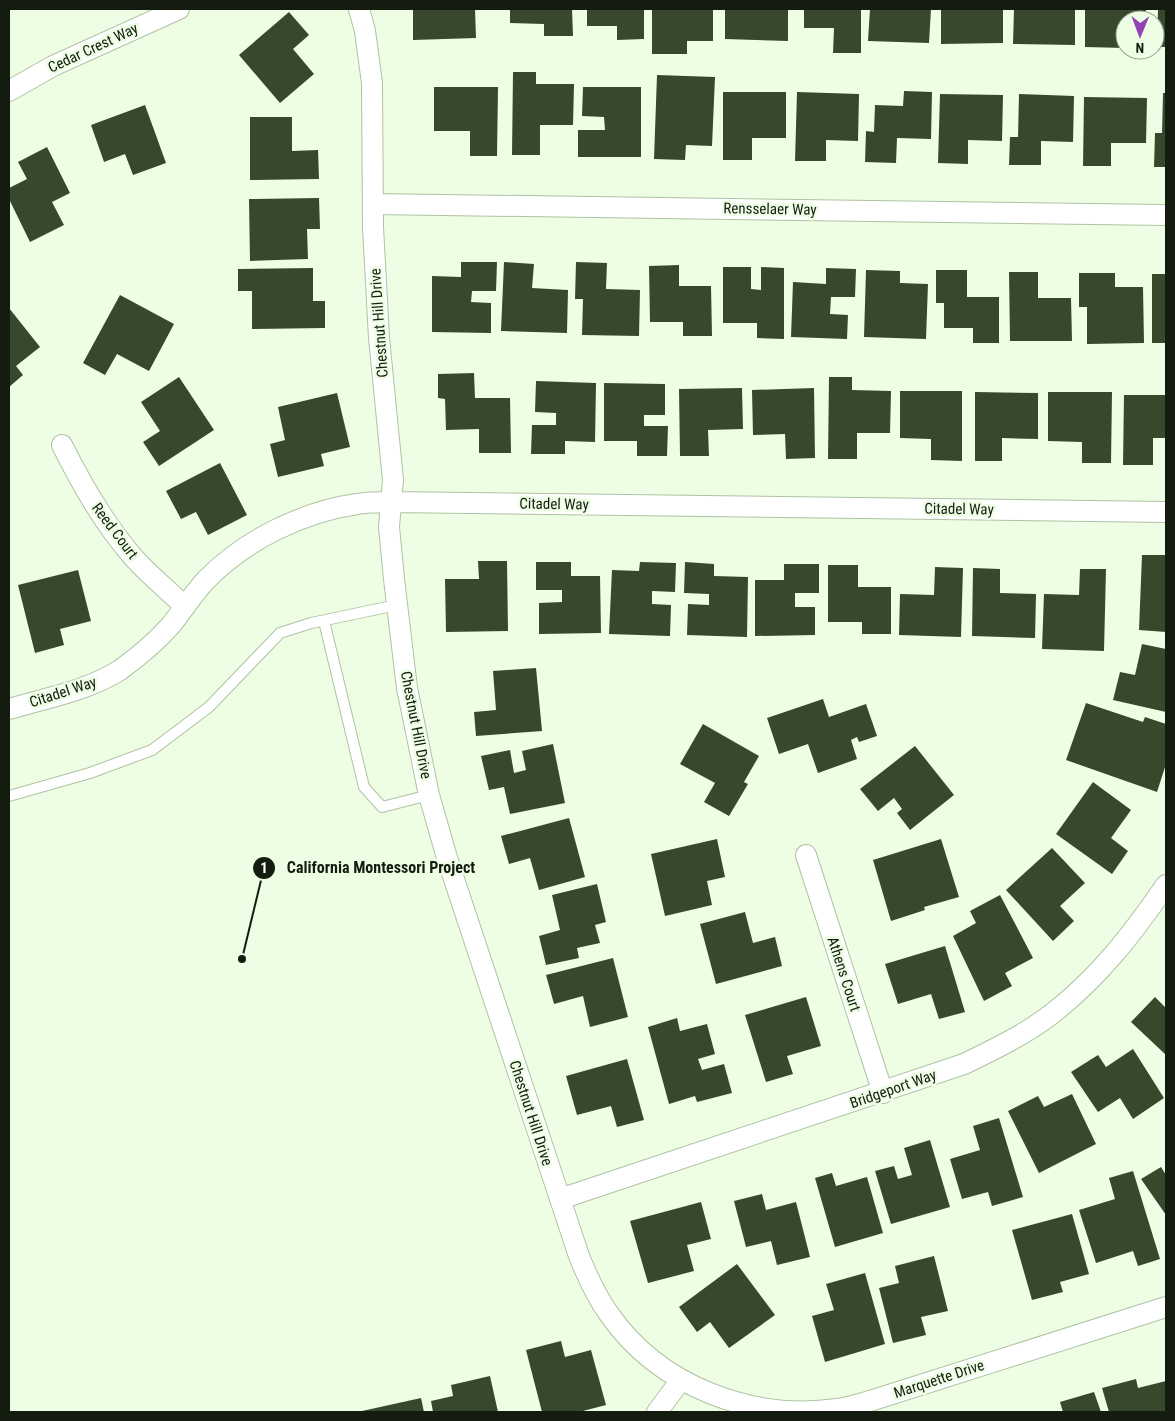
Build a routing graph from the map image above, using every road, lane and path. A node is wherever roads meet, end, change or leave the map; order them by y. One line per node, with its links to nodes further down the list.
1 (179, 9): 3 (street, Cedar Crest Way)
2 (359, 9): 4 (street, Chestnut Hill Drive)
3 (9, 91)
4 (373, 204): 5 (street, Rensselaer Way); 7 (street, Chestnut Hill Drive)
5 (1166, 215)
6 (62, 445): 10 (street, Reed Court)
7 (391, 502): 8 (street, Citadel Way); 9 (street, Chestnut Hill Drive); 10 (street, Citadel Way)
8 (1166, 512)
9 (397, 605): 11 (lane); 13 (street, Chestnut Hill Drive)
10 (184, 606): 12 (street, Citadel Way)
11 (324, 621): 13 (lane); 14 (lane)
12 (9, 709)
13 (429, 795): 18 (street, Chestnut Hill Drive)
14 (9, 796)
15 (806, 854): 17 (street, Athens Court)
16 (1166, 884): 17 (street, Bridgeport Way)
17 (883, 1093): 18 (street, Bridgeport Way)
18 (560, 1199): 20 (street, Chestnut Hill Drive)
19 (1166, 1307): 20 (street, Marquette Drive)
20 (681, 1380): 21 (street)
21 (657, 1412)

